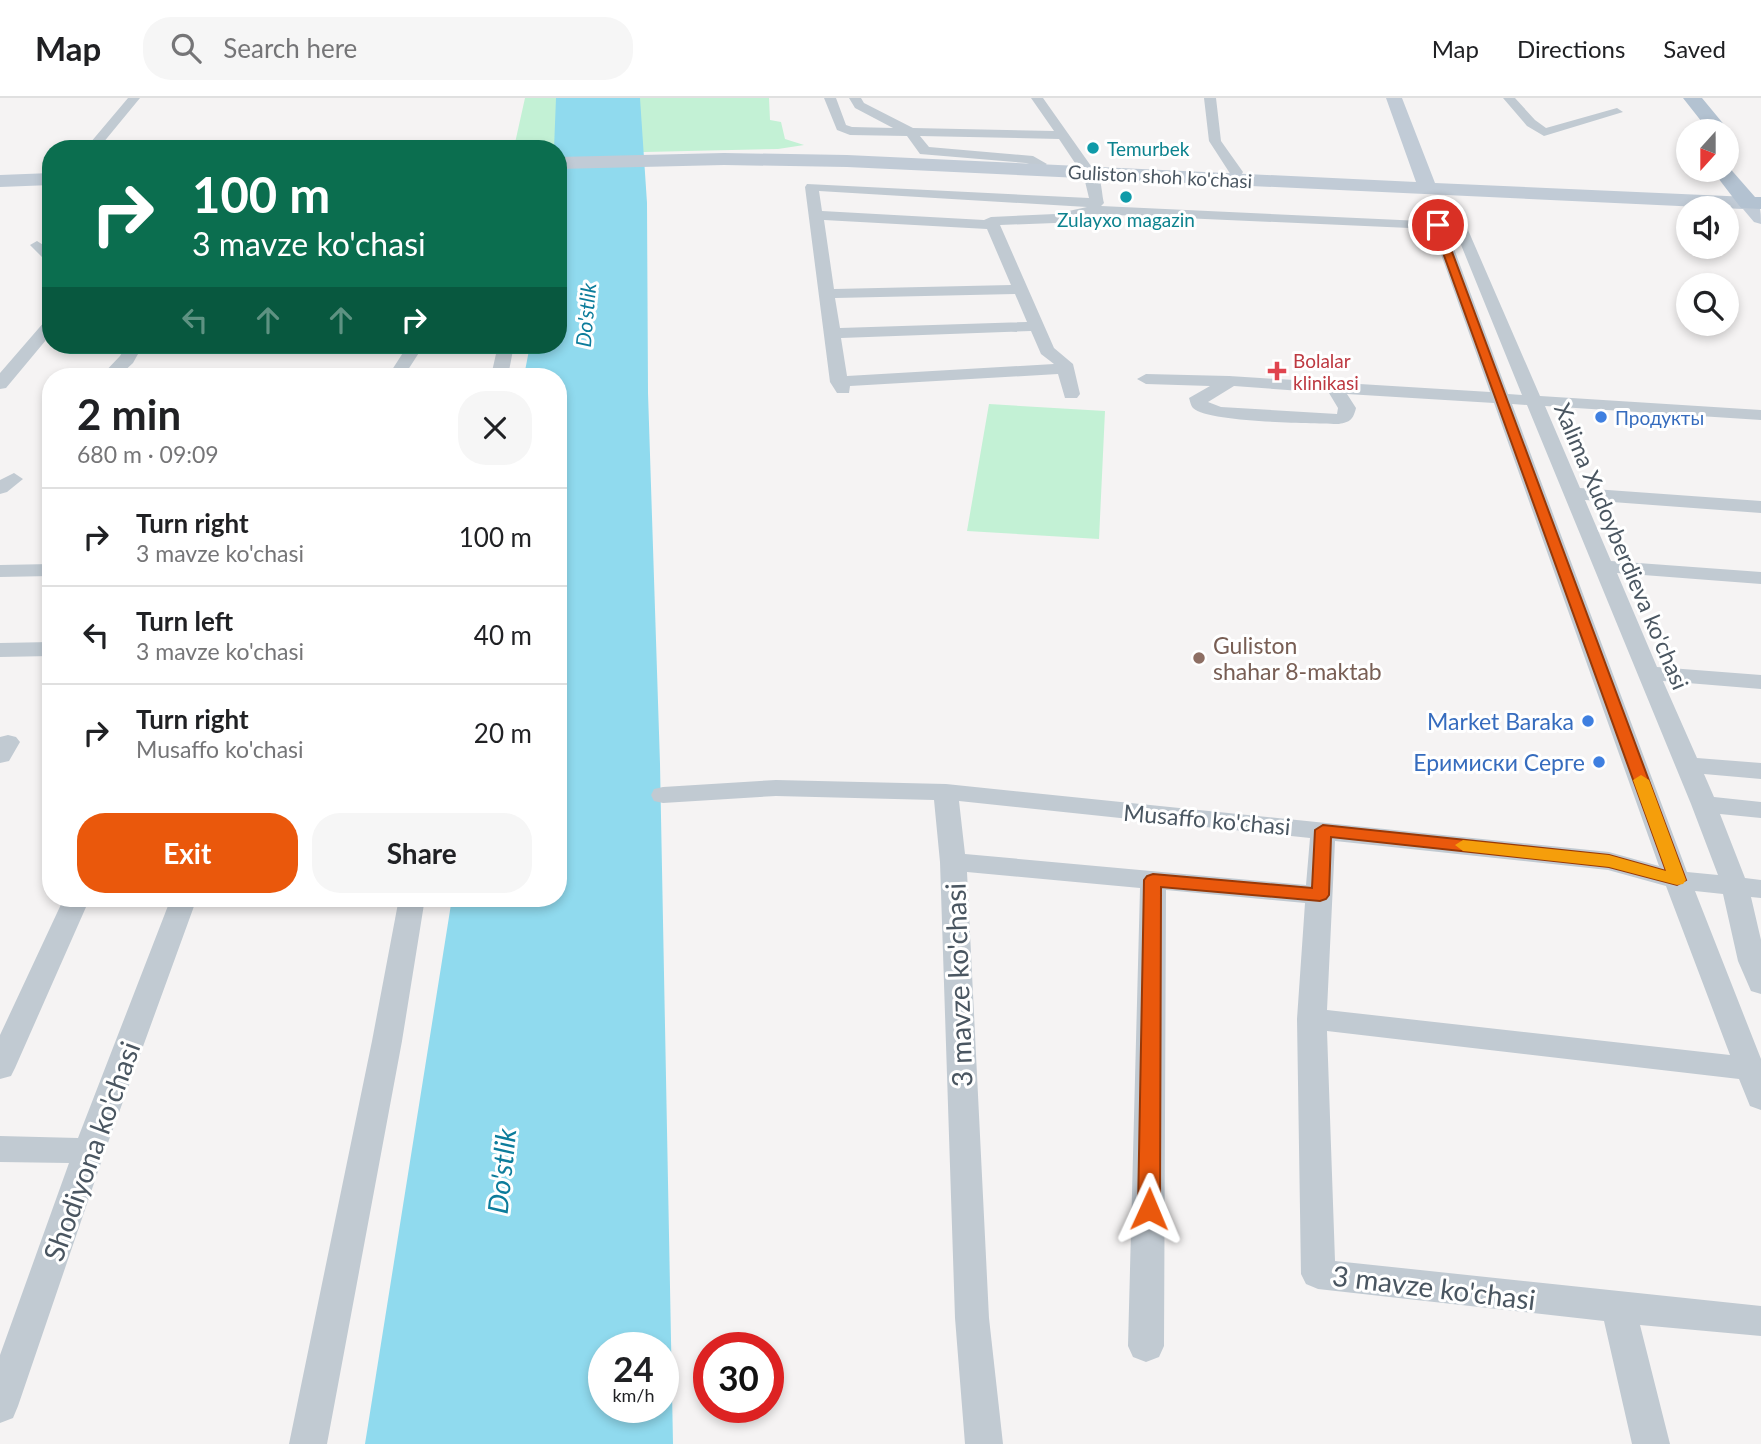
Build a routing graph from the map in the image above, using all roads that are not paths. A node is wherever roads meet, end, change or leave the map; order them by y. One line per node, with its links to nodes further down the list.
1 (134, 98): 13 (street)
2 (830, 98): 11 (street)
3 (855, 98): 11 (street)
4 (1037, 98): 12 (street)
5 (1210, 98): 19 (street)
6 (1394, 98): 22 (main road)
7 (1509, 98): 9 (street)
8 (1692, 98): 10 (main road)
9 (1617, 112)
10 (1709, 119)
11 (910, 132): 12 (street); 17 (street)
12 (1063, 135): 18 (street)
13 (99, 140)
14 (677, 157): 15 (main road, Guliston shoh ko'chasi); 16 (main road, Guliston shoh ko'chasi); 17 (main road, Guliston shoh ko'chasi); 18 (main road, Guliston shoh ko'chasi)
15 (567, 158)
16 (567, 163)
17 (1041, 164): 18 (main road, Guliston shoh ko'chasi)
18 (1087, 169): 19 (main road, Guliston shoh ko'chasi); 22 (main road, Guliston shoh ko'chasi); 26 (street)
19 (1236, 172): 22 (main road, Guliston shoh ko'chasi)
20 (42, 179): 21 (main road)
21 (0, 181)
22 (1426, 184): 25 (main road, Guliston shoh ko'chasi)
23 (42, 188): 24 (main road)
24 (0, 190)
25 (1748, 192)
26 (1095, 206): 27 (street); 28 (street); 29 (street)
27 (816, 215): 28 (street); 33 (street)
28 (992, 223): 32 (street)
29 (1438, 225): 47 (street); 48 (street, Xalima Xudoyberdieva ko'chasi)
30 (37, 245): 31 (street)
31 (42, 250)
32 (1020, 289): 33 (street); 34 (street)
33 (827, 294): 35 (street)
34 (1036, 326): 35 (street); 41 (street)
35 (832, 333): 41 (street)
36 (42, 335): 38 (street)
37 (130, 354): 40 (street)
38 (23, 357): 39 (street); 44 (street)
39 (0, 358)
40 (117, 368)
41 (1066, 368): 46 (street)
42 (1146, 379): 43 (street)
43 (1229, 381): 45 (street); 45 (street)
44 (0, 384)
45 (1334, 387): 47 (street)
46 (1071, 394)
47 (1502, 400): 48 (street); 71 (street)
48 (1535, 402): 49 (street); 52 (street, Xalima Xudoyberdieva ko'chasi)
49 (1761, 415)
50 (0, 480): 51 (street)
51 (0, 488)
52 (1575, 493): 53 (street); 54 (street, Xalima Xudoyberdieva ko'chasi)
53 (1761, 507)
54 (1602, 566): 57 (street); 60 (street, Xalima Xudoyberdieva ko'chasi)
55 (42, 570): 56 (street)
56 (0, 571)
57 (1761, 579)
58 (42, 649): 59 (street)
59 (0, 650)
60 (1648, 673): 61 (street); 62 (street, Xalima Xudoyberdieva ko'chasi)
61 (1761, 682)
62 (1686, 765): 63 (street); 66 (street, Xalima Xudoyberdieva ko'chasi)
63 (1761, 771)
64 (946, 792): 65 (street, Musaffo ko'chasi); 68 (street, Musaffo ko'chasi); 69 (street, 3 mavze ko'chasi)
65 (663, 794)
66 (1704, 804): 67 (street); 72 (street, Xalima Xudoyberdieva ko'chasi)
67 (1761, 810)
68 (1323, 830): 71 (street, Musaffo ko'chasi); 73 (street, 3 mavze ko'chasi)
69 (953, 862): 70 (street, 3 mavze ko'chasi); 90 (street, 3 mavze ko'chasi)
70 (1153, 880): 73 (street, 3 mavze ko'chasi); 87 (street)
71 (1677, 880): 72 (street, Musaffo ko'chasi); 77 (street)
72 (1748, 887): 78 (street, Xalima Xudoyberdieva ko'chasi)
73 (1320, 895): 79 (street, 3 mavze ko'chasi)
74 (73, 907): 80 (street)
75 (181, 907): 84 (street, Shodiyona ko'chasi)
76 (410, 907): 89 (street)
77 (1707, 957): 78 (street); 81 (street)
78 (1758, 969)
79 (1312, 1019): 81 (street); 85 (street, 3 mavze ko'chasi)
80 (0, 1068)
81 (1750, 1069): 82 (street)
82 (1761, 1098)
83 (0, 1149): 84 (street)
84 (89, 1151): 88 (street, Shodiyona ko'chasi)
85 (1618, 1308): 86 (street, 3 mavze ko'chasi); 91 (street)
86 (1761, 1321)
87 (1146, 1346)
88 (0, 1406)
89 (308, 1444)
90 (984, 1444)
91 (1651, 1444)

